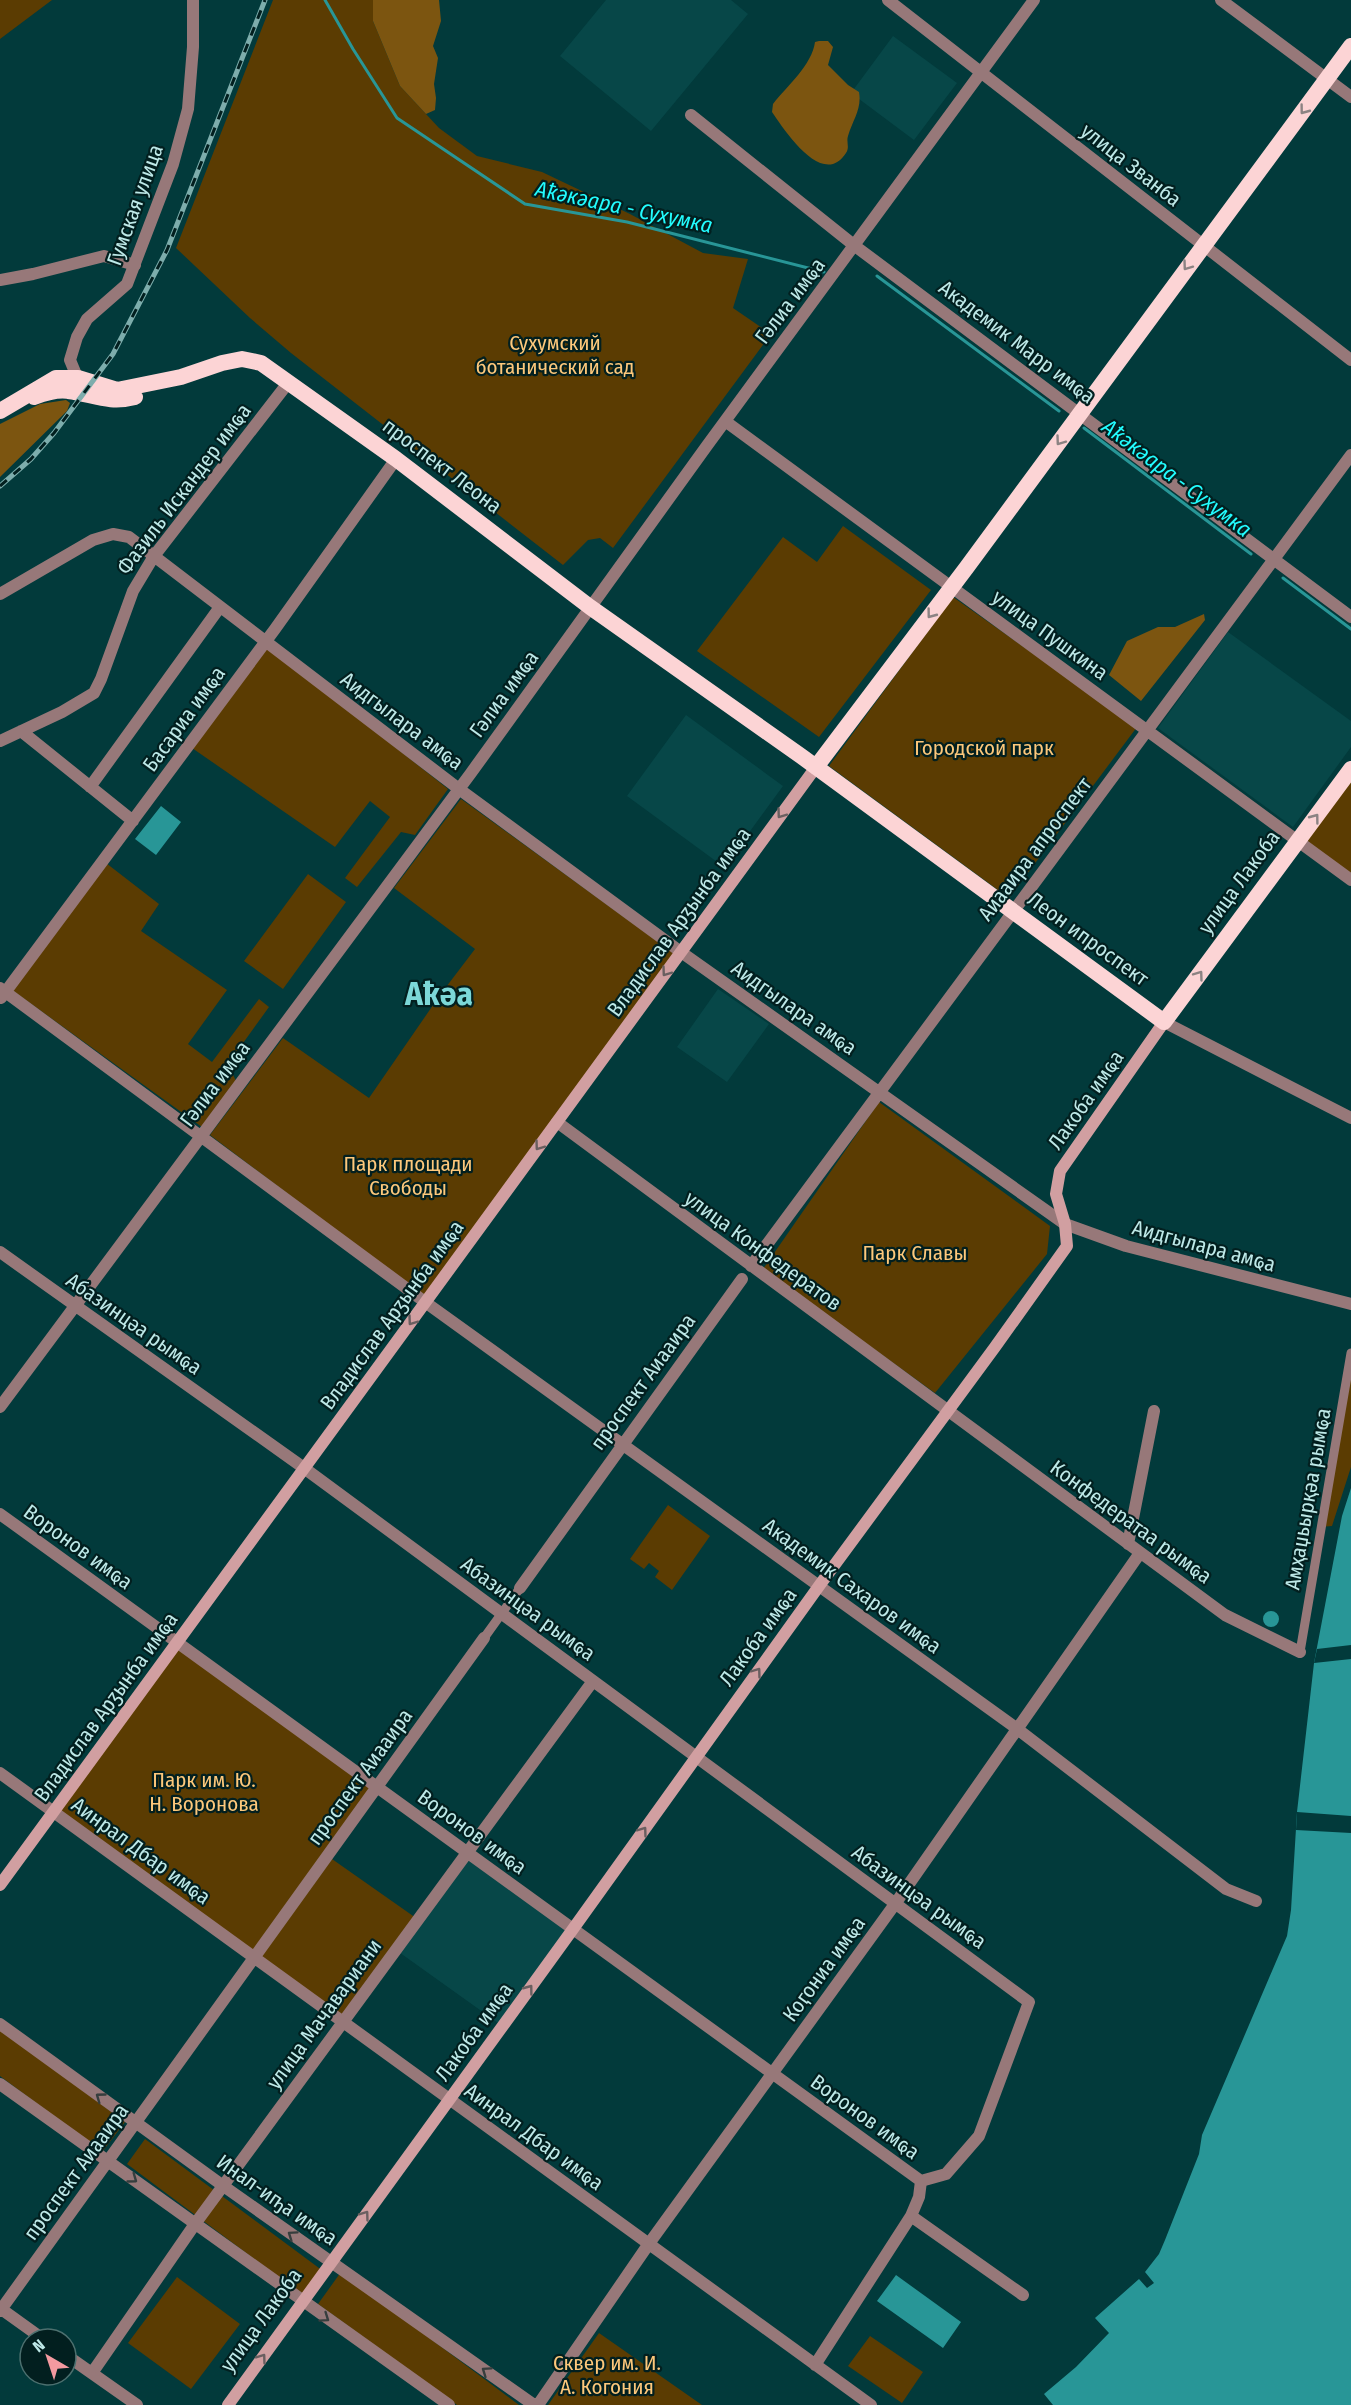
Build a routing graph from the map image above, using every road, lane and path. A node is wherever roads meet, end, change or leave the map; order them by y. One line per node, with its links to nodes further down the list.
1 (193, 0): 12 (street, Гумская улица)
2 (888, 0): 6 (street, улица Званба)
3 (1034, 0): 6 (street, Гәлиа имҩа)
4 (1221, 0): 7 (street)
5 (1351, 46): 7 (highway)
6 (981, 73): 10 (street, улица Званба); 11 (street, Гәлиа имҩа)
7 (1327, 79): 8 (street); 10 (highway, one-way to 10)
8 (1351, 98)
9 (692, 115): 11 (street, Академик Марр имҩа)
10 (1203, 245): 15 (street, улица Званба); 22 (highway, one-way to 22)
11 (855, 246): 22 (street, Академик Марр имҩа); 23 (street, Гәлиа имҩа)
12 (135, 265): 13 (street); 14 (street, Гумская улица)
13 (0, 280)
14 (70, 360): 16 (street, Гумская улица); 17 (street)
15 (1351, 360)
16 (56, 378): 17 (highway, проспект Леона); 21 (highway)
17 (78, 378): 18 (highway, проспект Леона); 20 (street)
18 (165, 381): 19 (highway, проспект Леона); 20 (highway)
19 (288, 383): 25 (highway, проспект Леона); 26 (street, Фазиль Искандер имҩа)
20 (91, 396): 21 (highway)
21 (2, 411)
22 (1080, 413): 27 (street, Академик Марр имҩа); 28 (highway, one-way to 28)
23 (725, 422): 28 (street, улица Пушкина); 31 (street, Гәлиа имҩа)
24 (1351, 455): 27 (street, Аиааира апроспект)
25 (396, 459): 31 (highway, проспект Леона); 33 (street, Басариа имҩа)
26 (154, 556): 29 (street, Аидгылара амҩа); 30 (street, Аидгылара амҩа); 35 (street, Фазиль Искандер имҩа)
27 (1274, 559): 32 (street, Академик Марр имҩа); 34 (street, Аиааира апроспект)
28 (952, 587): 34 (street, улица Пушкина); 37 (highway, one-way to 37)
29 (0, 594)
30 (220, 607): 33 (street, Аидгылара амҩа); 39 (street)
31 (590, 607): 37 (highway, проспект Леона); 40 (street, Гәлиа имҩа)
32 (1351, 617)
33 (265, 642): 40 (street, Аидгылара амҩа); 41 (street, Басариа имҩа)
34 (1148, 730): 42 (street, улица Пушкина); 44 (street, Аиааира апроспект)
35 (21, 731): 36 (street, Фазиль Искандер имҩа); 39 (street)
36 (0, 741)
37 (816, 767): 44 (highway, Леон ипроспект); 45 (main road, Владислав Арӡынба имҩа, one-way to 45)
38 (1351, 769): 42 (highway, улица Лакоба, one-way to 38)
39 (90, 787): 41 (street)
40 (459, 789): 45 (street, Аидгылара амҩа); 51 (street, Гәлиа имҩа)
41 (133, 821): 46 (street, Басариа имҩа)
42 (1298, 840): 43 (street, улица Пушкина); 47 (highway, улица Лакоба, one-way to 42)
43 (1351, 880)
44 (1013, 912): 47 (highway, Леон ипроспект); 48 (street, Аиааира апроспект)
45 (681, 952): 48 (street, Аидгылара амҩа); 50 (main road, Владислав Арӡынба имҩа, one-way to 50)
46 (2, 993): 51 (street, Академик Сахаров имҩа)
47 (1164, 1022): 49 (street, Леон ипроспект); 52 (main road, Лакоба имҩа)
48 (879, 1093): 52 (street, Аидгылара амҩа); 54 (street, Аиааира апроспект)
49 (1351, 1118)
50 (557, 1122): 54 (street, улица Конфедератов); 56 (main road, Владислав Арӡынба имҩа, one-way to 56)
51 (201, 1137): 56 (street, Академик Сахаров имҩа); 58 (street, Гәлиа имҩа)
52 (1065, 1224): 57 (street, Аидгылара амҩа); 61 (main road, Лакоба имҩа)
53 (0, 1252): 58 (street, Абазинцәа рымҩа)
54 (751, 1266): 55 (street, проспект Аиааира); 61 (street, улица Конфедератов)
55 (742, 1279): 63 (street, проспект Аиааира)
56 (425, 1302): 63 (street, Академик Сахаров имҩа); 64 (main road, Владислав Арӡынба имҩа, one-way to 64)
57 (1351, 1304)
58 (74, 1306): 60 (street, Гәлиа имҩа); 64 (street, Абазинцәа рымҩа)
59 (1351, 1353): 73 (street, Амҳаџьырқәа рымҩа)
60 (0, 1407)
61 (947, 1411): 66 (street, Конфедератаа рымҩа); 68 (main road, Лакоба имҩа)
62 (1154, 1411): 66 (street)
63 (623, 1444): 68 (street, Академик Сахаров имҩа); 69 (street, проспект Аиааира)
64 (304, 1468): 70 (street, Абазинцәа рымҩа); 72 (main road, Владислав Арӡынба имҩа)
65 (0, 1514): 72 (street, Воронов имҩа)
66 (1128, 1544): 67 (street, Конфедератаа рымҩа)
67 (1140, 1553): 73 (street, Конфедератаа рымҩа); 75 (street, Коӷониа имҩа)
68 (819, 1586): 75 (street, Академик Сахаров имҩа); 76 (main road, Лакоба имҩа, one-way to 68)
69 (520, 1588): 70 (street, проспект Аиааира)
70 (501, 1614): 71 (street, проспект Аиааира); 74 (street, Абазинцәа рымҩа)
71 (484, 1638): 78 (street, проспект Аиааира)
72 (177, 1643): 78 (street, Воронов имҩа); 79 (main road, Владислав Арӡынба имҩа)
73 (1300, 1652)
74 (593, 1681): 76 (street, Абазинцәа рымҩа); 80 (street, улица Мачавариани)
75 (1016, 1728): 82 (street, Академик Сахаров имҩа); 83 (street, Коӷониа имҩа)
76 (696, 1757): 83 (street, Абазинцәа рымҩа); 84 (main road, Лакоба имҩа, one-way to 76)
77 (0, 1773): 79 (street, Аинрал Дбар имҩа)
78 (377, 1787): 80 (street, Воронов имҩа); 85 (street, проспект Аиааира)
79 (54, 1812): 81 (main road, Владислав Арӡынба имҩа); 85 (street, Аинрал Дбар имҩа)
80 (467, 1853): 84 (street, Воронов имҩа); 86 (street, улица Мачавариани)
81 (0, 1885)
82 (1256, 1901)
83 (895, 1904): 88 (street, Коӷониа имҩа); 93 (street, Абазинцәа рымҩа)
84 (573, 1929): 88 (street, Воронов имҩа); 90 (main road, Лакоба имҩа, one-way to 84)
85 (254, 1958): 86 (street, Аинрал Дбар имҩа); 91 (street, проспект Аиааира)
86 (343, 2022): 90 (street, Аинрал Дбар имҩа); 94 (street, улица Мачавариани)
87 (0, 2024): 91 (street, Инал-иҧа имҩа, one-way to 87)
88 (772, 2074): 93 (street, Воронов имҩа); 97 (street, Коӷониа имҩа)
89 (0, 2084): 92 (street)
90 (449, 2100): 97 (street, Аинрал Дбар имҩа); 98 (main road, Лакоба имҩа, one-way to 90)
91 (136, 2123): 92 (street, проспект Аиааира); 94 (street, Инал-иҧа имҩа)
92 (108, 2161): 96 (street, one-way to 96); 101 (street, проспект Аиааира)
93 (921, 2181): 95 (street)
94 (222, 2185): 96 (street, улица Мачавариани); 98 (street, Инал-иҧа имҩа, one-way to 94)
95 (911, 2216): 99 (street); 104 (street)
96 (195, 2224): 100 (street); 105 (street, улица Мачавариани)
97 (648, 2245): 104 (street, Аинрал Дбар имҩа); 109 (street, Коӷониа имҩа)
98 (331, 2262): 100 (main road, улица Лакоба); 109 (street, Инал-иҧа имҩа, one-way to 98)
99 (1023, 2295)
100 (302, 2301): 107 (main road, улица Лакоба, one-way to 100); 108 (street, one-way to 108)
101 (0, 2309): 102 (street)
102 (26, 2327)
103 (78, 2363): 105 (street)
104 (815, 2365): 110 (street, Аинрал Дбар имҩа)
105 (92, 2373): 106 (street)
106 (137, 2405)
107 (228, 2405)
108 (448, 2405)
109 (536, 2405)
110 (871, 2405)

